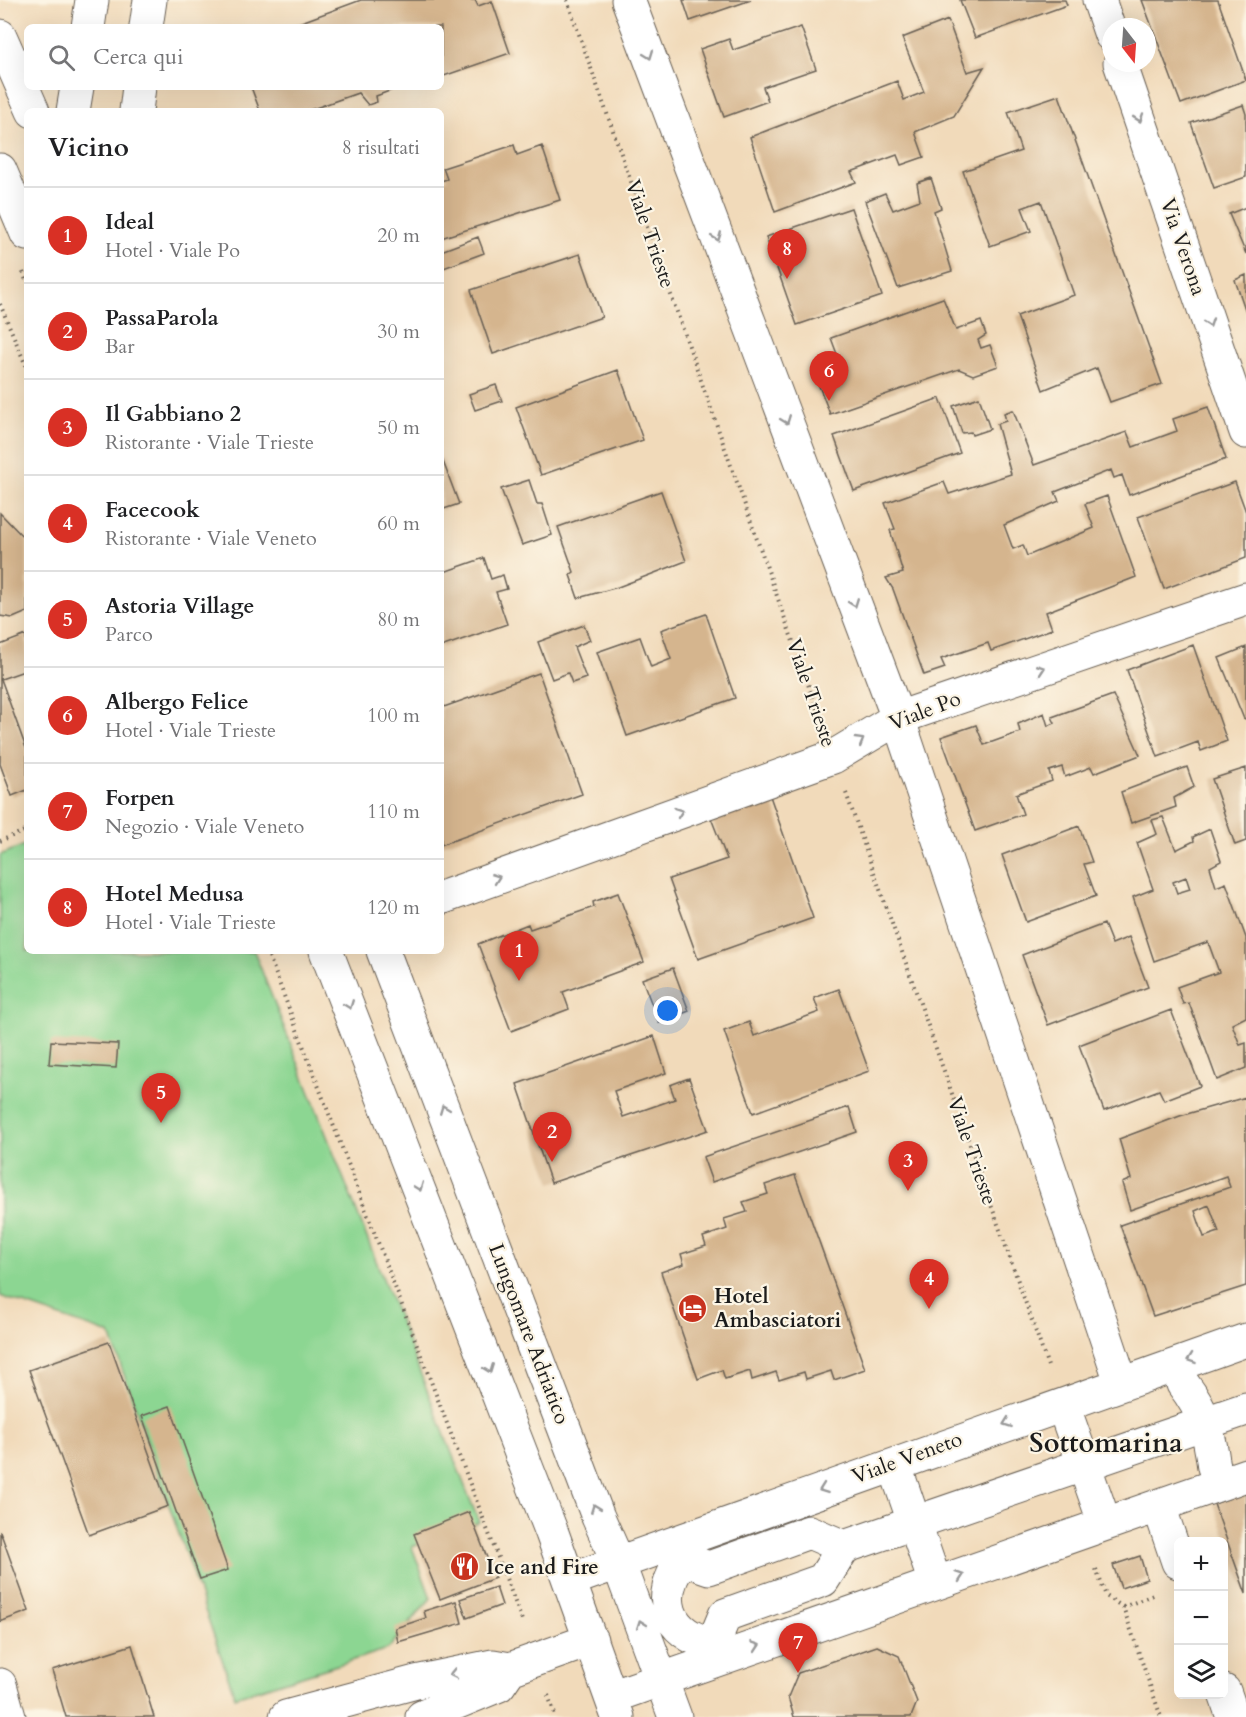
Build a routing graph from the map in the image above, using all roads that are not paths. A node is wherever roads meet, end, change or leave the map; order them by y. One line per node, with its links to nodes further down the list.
1 (92, 0): 6 (street)
2 (150, 0): 7 (street)
3 (628, 0): 19 (street, one-way to 19)
4 (1099, 0): 5 (street)
5 (1105, 18)
6 (88, 24)
7 (146, 24)
8 (0, 36): 12 (street)
9 (1123, 72): 17 (street, Via Verona, one-way to 17)
10 (76, 90): 13 (street)
11 (139, 90): 14 (street)
12 (18, 96)
13 (74, 108)
14 (136, 108)
15 (0, 170): 16 (street)
16 (24, 227)
17 (1246, 432)
18 (1246, 599): 19 (street, Viale Po, one-way to 18)
19 (897, 718): 20 (street, Viale Po, one-way to 19); 24 (street)
20 (444, 897)
21 (327, 954): 40 (street, one-way to 40)
22 (384, 954): 38 (street, Lungomare Adriatico, one-way to 22)
23 (1246, 1340): 24 (street, Viale Veneto, one-way to 24)
24 (1121, 1382): 38 (street, Viale Veneto, one-way to 38)
25 (1183, 1384): 28 (street)
26 (1246, 1409): 28 (street)
27 (1069, 1422): 29 (street)
28 (1206, 1423): 29 (street); 30 (street)
29 (1084, 1464): 34 (street); 35 (street)
30 (1214, 1467)
31 (1246, 1475): 33 (street)
32 (900, 1481): 35 (street)
33 (1159, 1506): 37 (street); 43 (street, one-way to 33)
34 (1098, 1507)
35 (915, 1523): 36 (street); 39 (street)
36 (844, 1547): 36 (street)
37 (1174, 1548)
38 (618, 1562): 40 (street, Viale Veneto); 43 (street, Lungomare Adriatico, one-way to 38)
39 (930, 1568)
40 (570, 1580): 41 (street)
41 (591, 1640): 42 (street); 46 (street)
42 (510, 1669): 47 (street, one-way to 47); 48 (street)
43 (661, 1679): 46 (street); 52 (street, Lungomare Adriatico)
44 (0, 1685): 49 (street)
45 (1227, 1699): 53 (street)
46 (614, 1707)
47 (316, 1711): 50 (street)
48 (426, 1715): 51 (street)
49 (9, 1717)
50 (286, 1717)
51 (365, 1717)
52 (675, 1717)
53 (1233, 1717)

